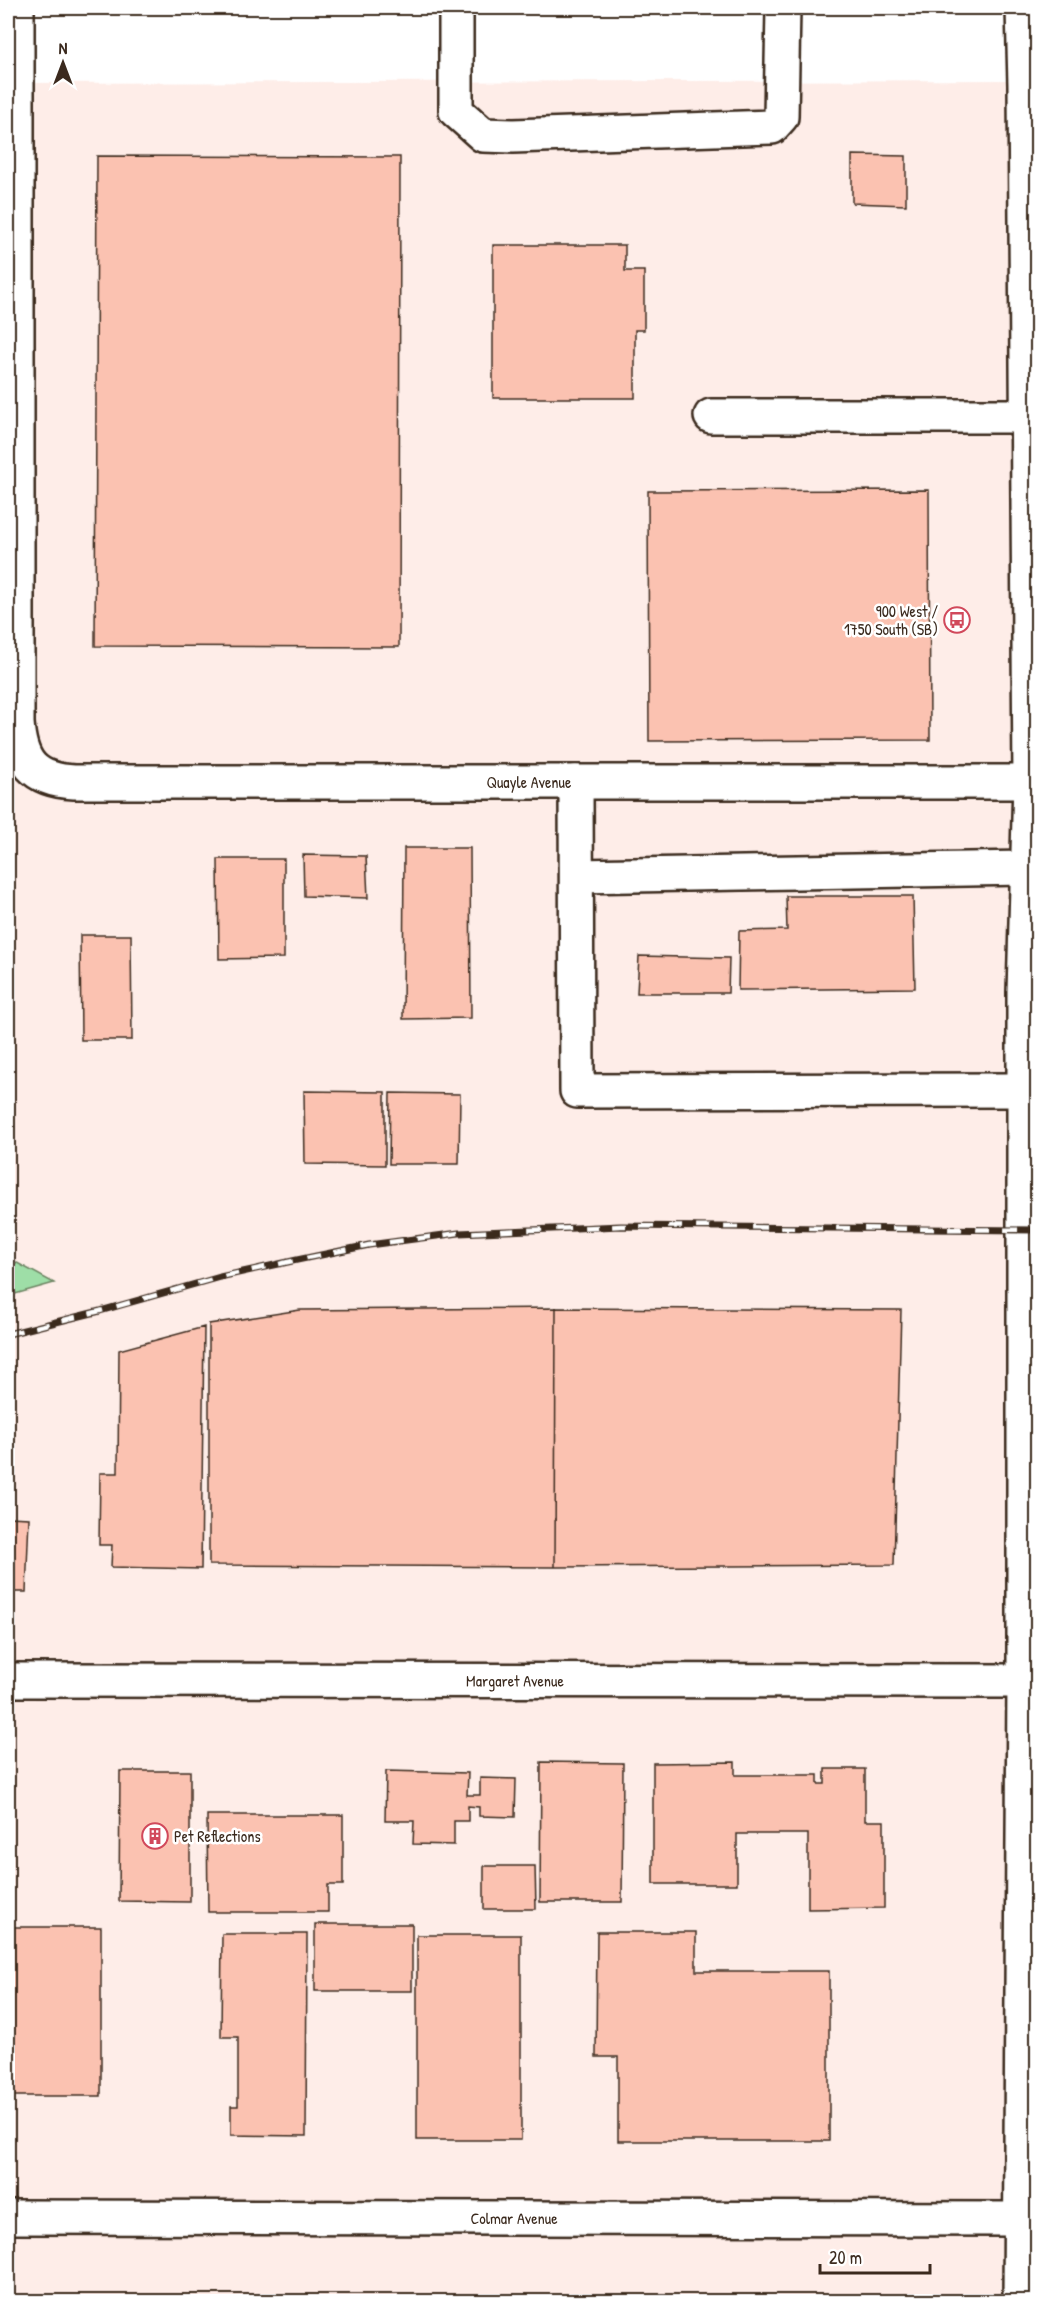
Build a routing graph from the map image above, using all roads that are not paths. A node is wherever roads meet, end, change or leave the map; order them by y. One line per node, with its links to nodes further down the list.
1 (17, 8): 11 (street, Quayle Avenue)
2 (456, 8): 3 (street)
3 (783, 8)
4 (1023, 8): 5 (street)
5 (1032, 188): 6 (street)
6 (1032, 271): 7 (street)
7 (1032, 348): 9 (street)
8 (711, 416): 9 (street)
9 (1028, 416): 10 (street)
10 (1034, 779): 11 (street, Quayle Avenue); 12 (street)
11 (576, 782): 13 (street)
12 (1028, 868): 13 (street); 14 (street)
13 (577, 876): 15 (street)
14 (1031, 992): 15 (street)
15 (1024, 1090): 16 (street)
16 (1031, 1480): 18 (street)
17 (8, 1680): 18 (street, Margaret Avenue)
18 (1024, 1681): 19 (street)
19 (1029, 2008): 21 (street)
20 (8, 2217): 21 (street, Colmar Avenue)
21 (1020, 2219): 22 (street)
22 (1020, 2301)

